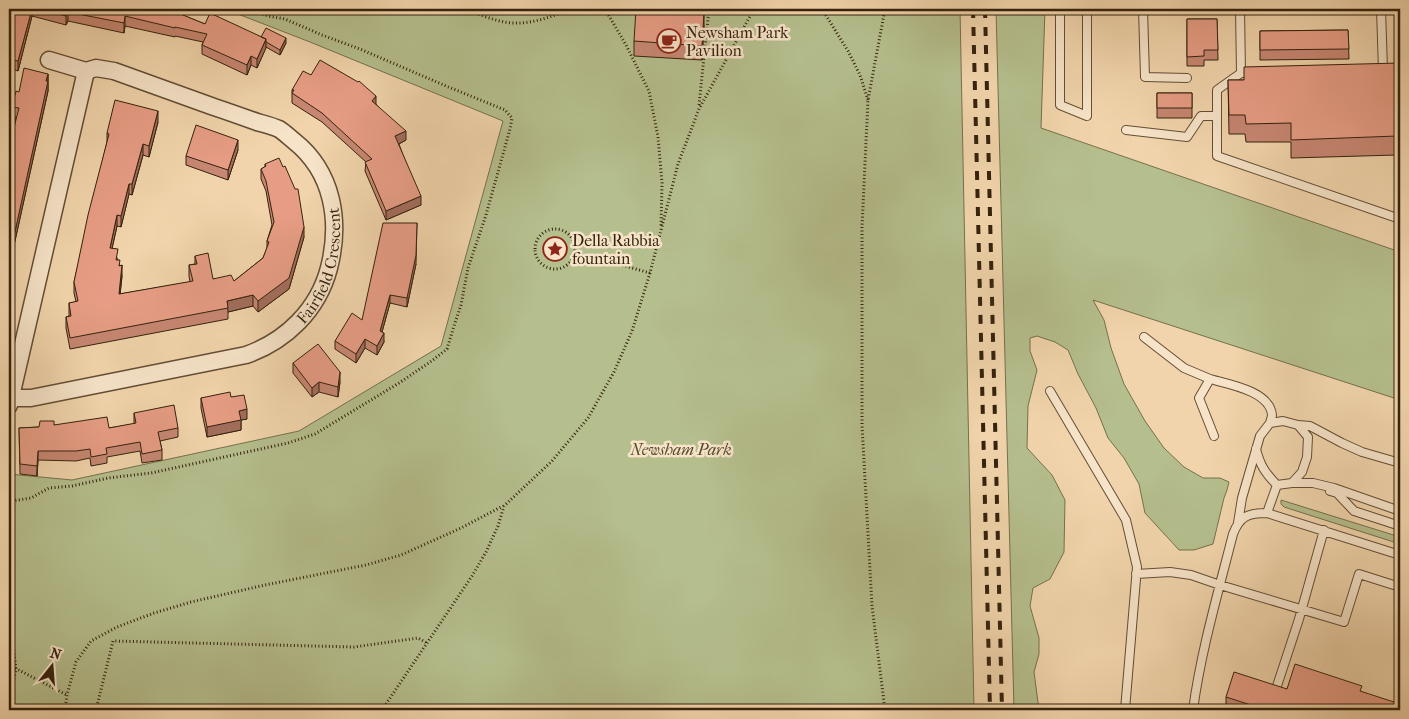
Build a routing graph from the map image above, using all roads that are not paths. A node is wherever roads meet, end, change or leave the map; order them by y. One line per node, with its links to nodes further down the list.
1 (1060, 9): 2 (lane)
2 (1087, 9)
3 (1143, 9): 11 (lane)
4 (1240, 9): 10 (lane)
5 (1381, 9): 7 (lane)
6 (49, 60): 8 (street, Fairfield Crescent)
7 (1374, 70)
8 (86, 72): 18 (street, Fairfield Crescent); 18 (street, Fairfield Crescent)
9 (1260, 72): 10 (lane)
10 (1242, 73): 12 (lane)
11 (1187, 78)
12 (1217, 116): 13 (lane); 14 (lane)
13 (1126, 130)
14 (1397, 218)
15 (1144, 337): 16 (lane)
16 (1210, 379): 19 (lane); 21 (lane)
17 (1050, 391): 33 (lane)
18 (10, 401)
19 (1270, 423): 20 (lane); 22 (lane)
20 (1298, 425): 23 (lane); 24 (lane)
21 (1214, 436)
22 (1256, 448): 26 (lane); 29 (lane)
23 (1400, 463)
24 (1292, 483): 25 (lane); 26 (lane)
25 (1313, 483): 27 (lane); 30 (lane)
26 (1277, 485): 28 (lane)
27 (1400, 511)
28 (1267, 513): 29 (lane); 31 (lane)
29 (1238, 523): 34 (lane)
30 (1400, 526)
31 (1324, 530): 32 (lane); 36 (lane)
32 (1400, 555)
33 (1136, 574): 34 (lane); 38 (lane)
34 (1220, 585): 36 (lane); 39 (lane)
35 (1400, 587): 36 (lane)
36 (1301, 610): 37 (lane)
37 (1277, 686)
38 (1125, 710)
39 (1193, 710)

